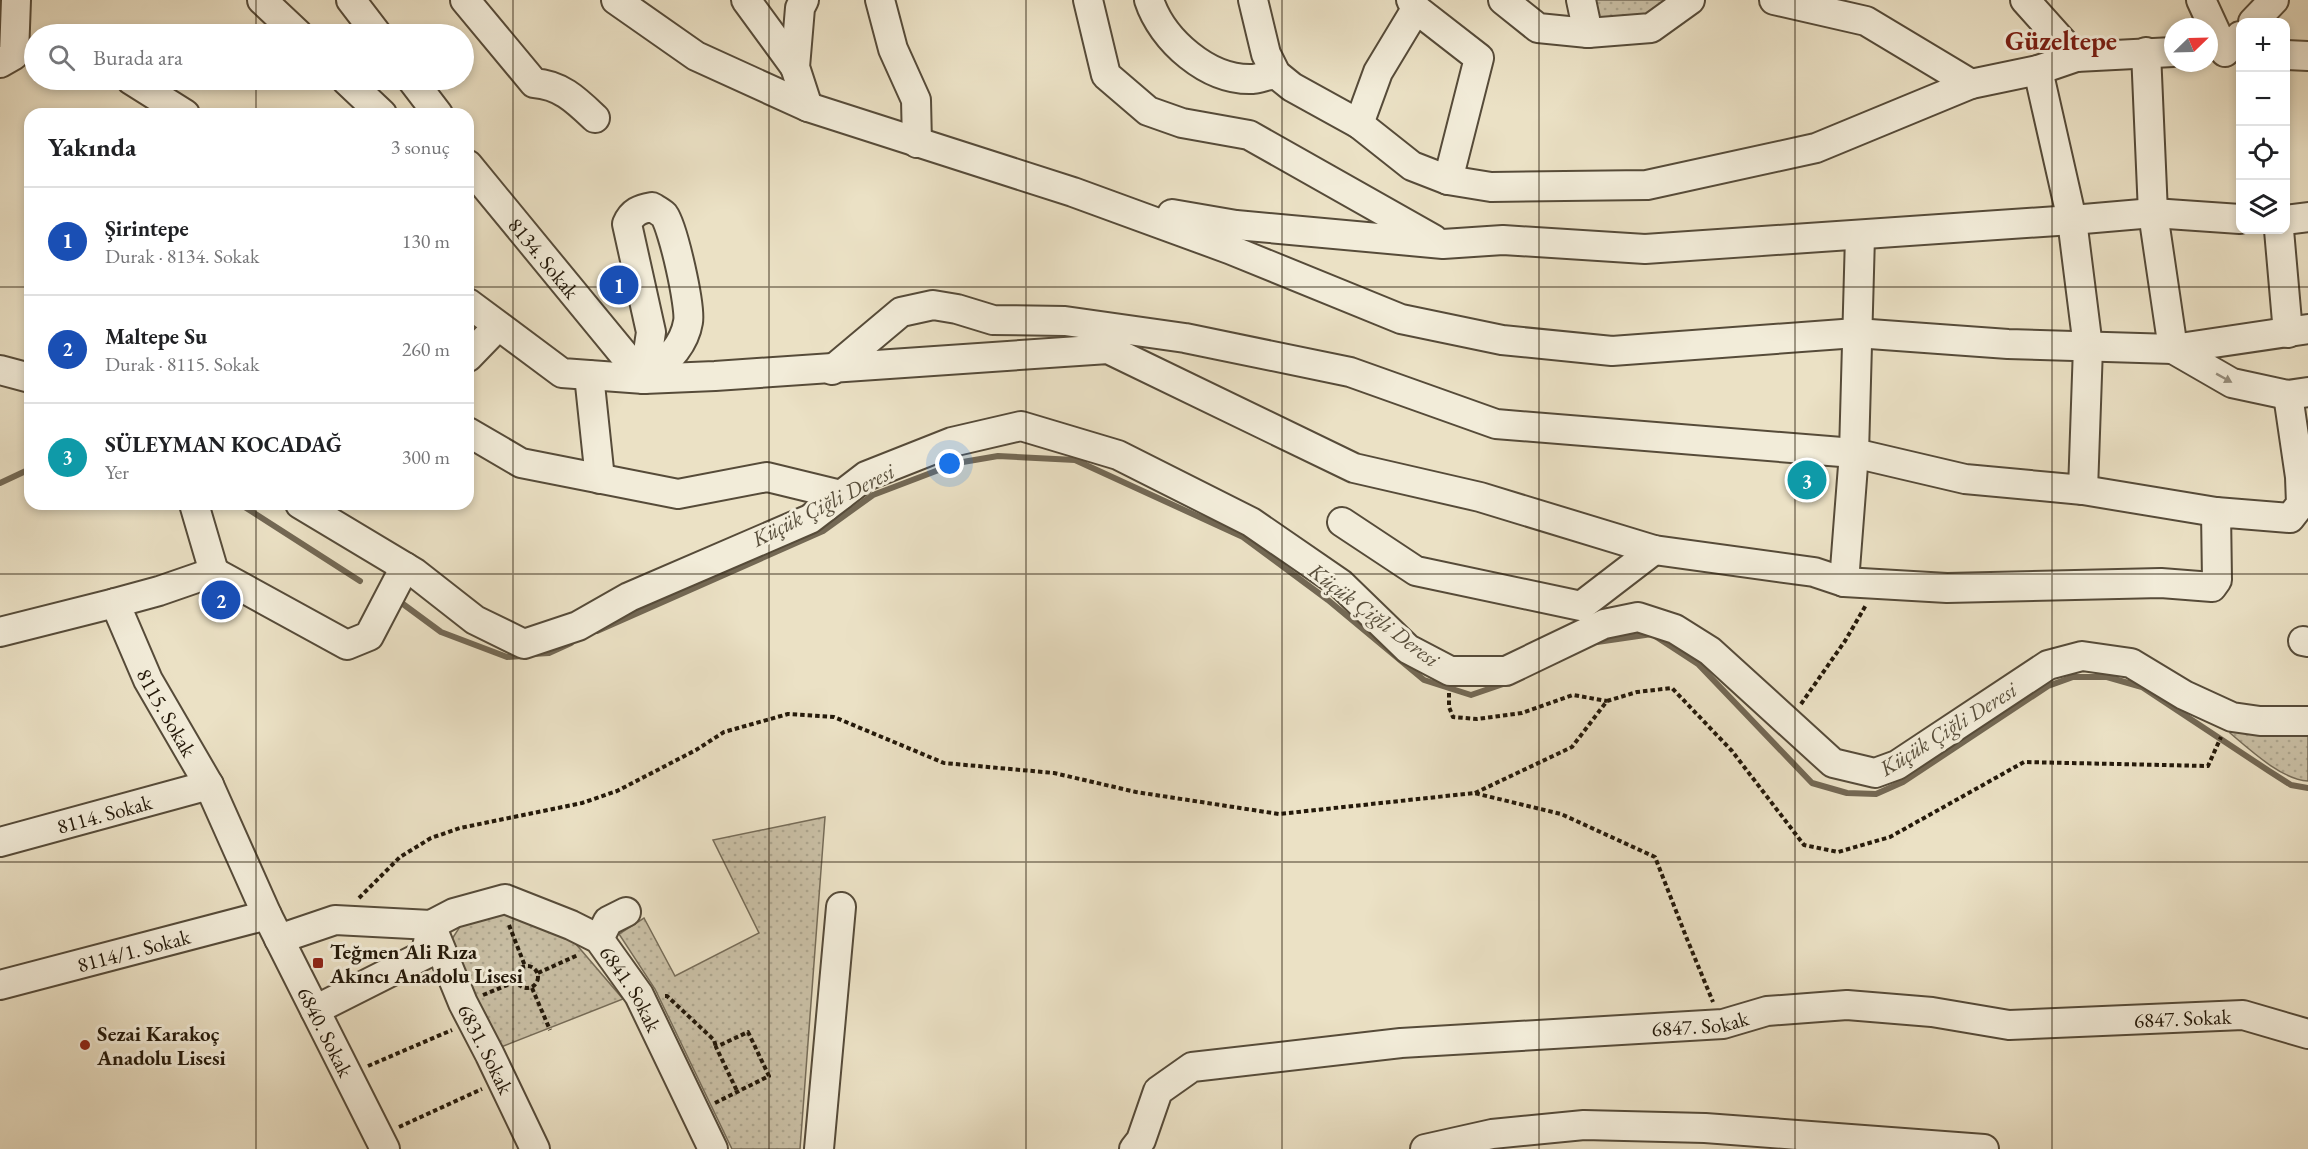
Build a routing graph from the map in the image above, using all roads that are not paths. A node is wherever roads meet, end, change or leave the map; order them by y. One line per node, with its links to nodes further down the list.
1 (16, 0): 31 (street)
2 (261, 0): 23 (street)
3 (351, 0): 24 (street)
4 (465, 0): 43 (street)
5 (616, 0): 39 (street)
6 (746, 0): 32 (street)
7 (804, 0): 32 (street)
8 (880, 0): 45 (street)
9 (1088, 0): 56 (street)
10 (1149, 0): 34 (street)
11 (1252, 0): 34 (street)
12 (1503, 0): 25 (street)
13 (1581, 0): 25 (street)
14 (1690, 0): 25 (street)
15 (1774, 0): 21 (street)
16 (2025, 0): 30 (street)
17 (2189, 0): 20 (street)
18 (2274, 0): 22 (street)
19 (1413, 4): 44 (street); 47 (street)
20 (2205, 10): 26 (street)
21 (1867, 11): 35 (street)
22 (2257, 18)
23 (287, 24)
24 (369, 24)
25 (1588, 33)
26 (2229, 48)
27 (2160, 52): 30 (street); 49 (street)
28 (2290, 55): 29 (street)
29 (2308, 56)
30 (2076, 57): 33 (street)
31 (16, 59)
32 (795, 67): 39 (street)
33 (2038, 70): 35 (street); 53 (street)
34 (1276, 74): 44 (street)
35 (1971, 84): 47 (street)
36 (146, 90): 40 (street)
37 (357, 90): 41 (street)
38 (420, 90): 42 (street)
39 (807, 107): 45 (street)
40 (175, 108)
41 (376, 108)
42 (433, 108)
43 (595, 118)
44 (1359, 124): 47 (street)
45 (917, 143): 48 (street)
46 (474, 170): 66 (street, 8134. Sokak)
47 (1448, 180)
48 (1073, 192): 56 (street); 60 (street)
49 (2153, 213): 51 (street); 53 (street); 62 (street)
50 (2308, 216): 52 (street)
51 (2236, 219)
52 (2290, 219)
53 (2072, 220): 55 (street); 61 (street)
54 (2280, 234): 59 (street)
55 (1860, 236): 56 (street); 60 (street)
56 (1443, 244)
57 (474, 308): 58 (street)
58 (498, 326): 63 (street); 65 (street)
59 (2298, 331): 62 (street)
60 (1856, 333): 61 (street); 69 (street)
61 (2088, 347): 62 (street); 72 (street)
62 (2173, 349): 67 (street, one-way to 67)
63 (474, 351)
64 (832, 370): 66 (street); 69 (street); 78 (street)
65 (589, 375): 66 (street); 71 (street)
66 (644, 379): 66 (street)
67 (2298, 394): 70 (street)
68 (474, 436): 71 (street)
69 (1854, 453): 72 (street); 81 (street)
70 (2304, 469): 76 (street)
71 (600, 479): 73 (street)
72 (2083, 489): 76 (street)
73 (841, 495): 79 (street); 84 (street)
74 (196, 510): 80 (street)
75 (310, 510): 79 (street)
76 (2216, 512): 81 (street)
77 (1342, 522): 78 (street)
78 (1654, 550): 81 (street)
79 (405, 567): 80 (street)
80 (214, 572): 82 (street)
81 (1844, 582)
82 (115, 603): 83 (street); 85 (street, 8115. Sokak)
83 (0, 632)
84 (2308, 721)
85 (209, 785): 86 (street, 8114. Sokak); 90 (street, 8115. Sokak)
86 (0, 842)
87 (841, 907): 98 (street)
88 (626, 912): 91 (street)
89 (431, 925): 90 (street); 91 (street, 6841. Sokak); 93 (street); 96 (street, 6831. Sokak)
90 (273, 927): 92 (street, 8114/1. Sokak); 93 (street, 6840. Sokak)
91 (601, 942): 97 (street, 6841. Sokak)
92 (0, 985)
93 (315, 1010): 95 (street, 6840. Sokak)
94 (2308, 1034): 99 (street, 6847. Sokak)
95 (382, 1143)
96 (535, 1149)
97 (713, 1149)
98 (819, 1149)
99 (1134, 1149)
100 (1425, 1149): 101 (street)
101 (1984, 1149)

